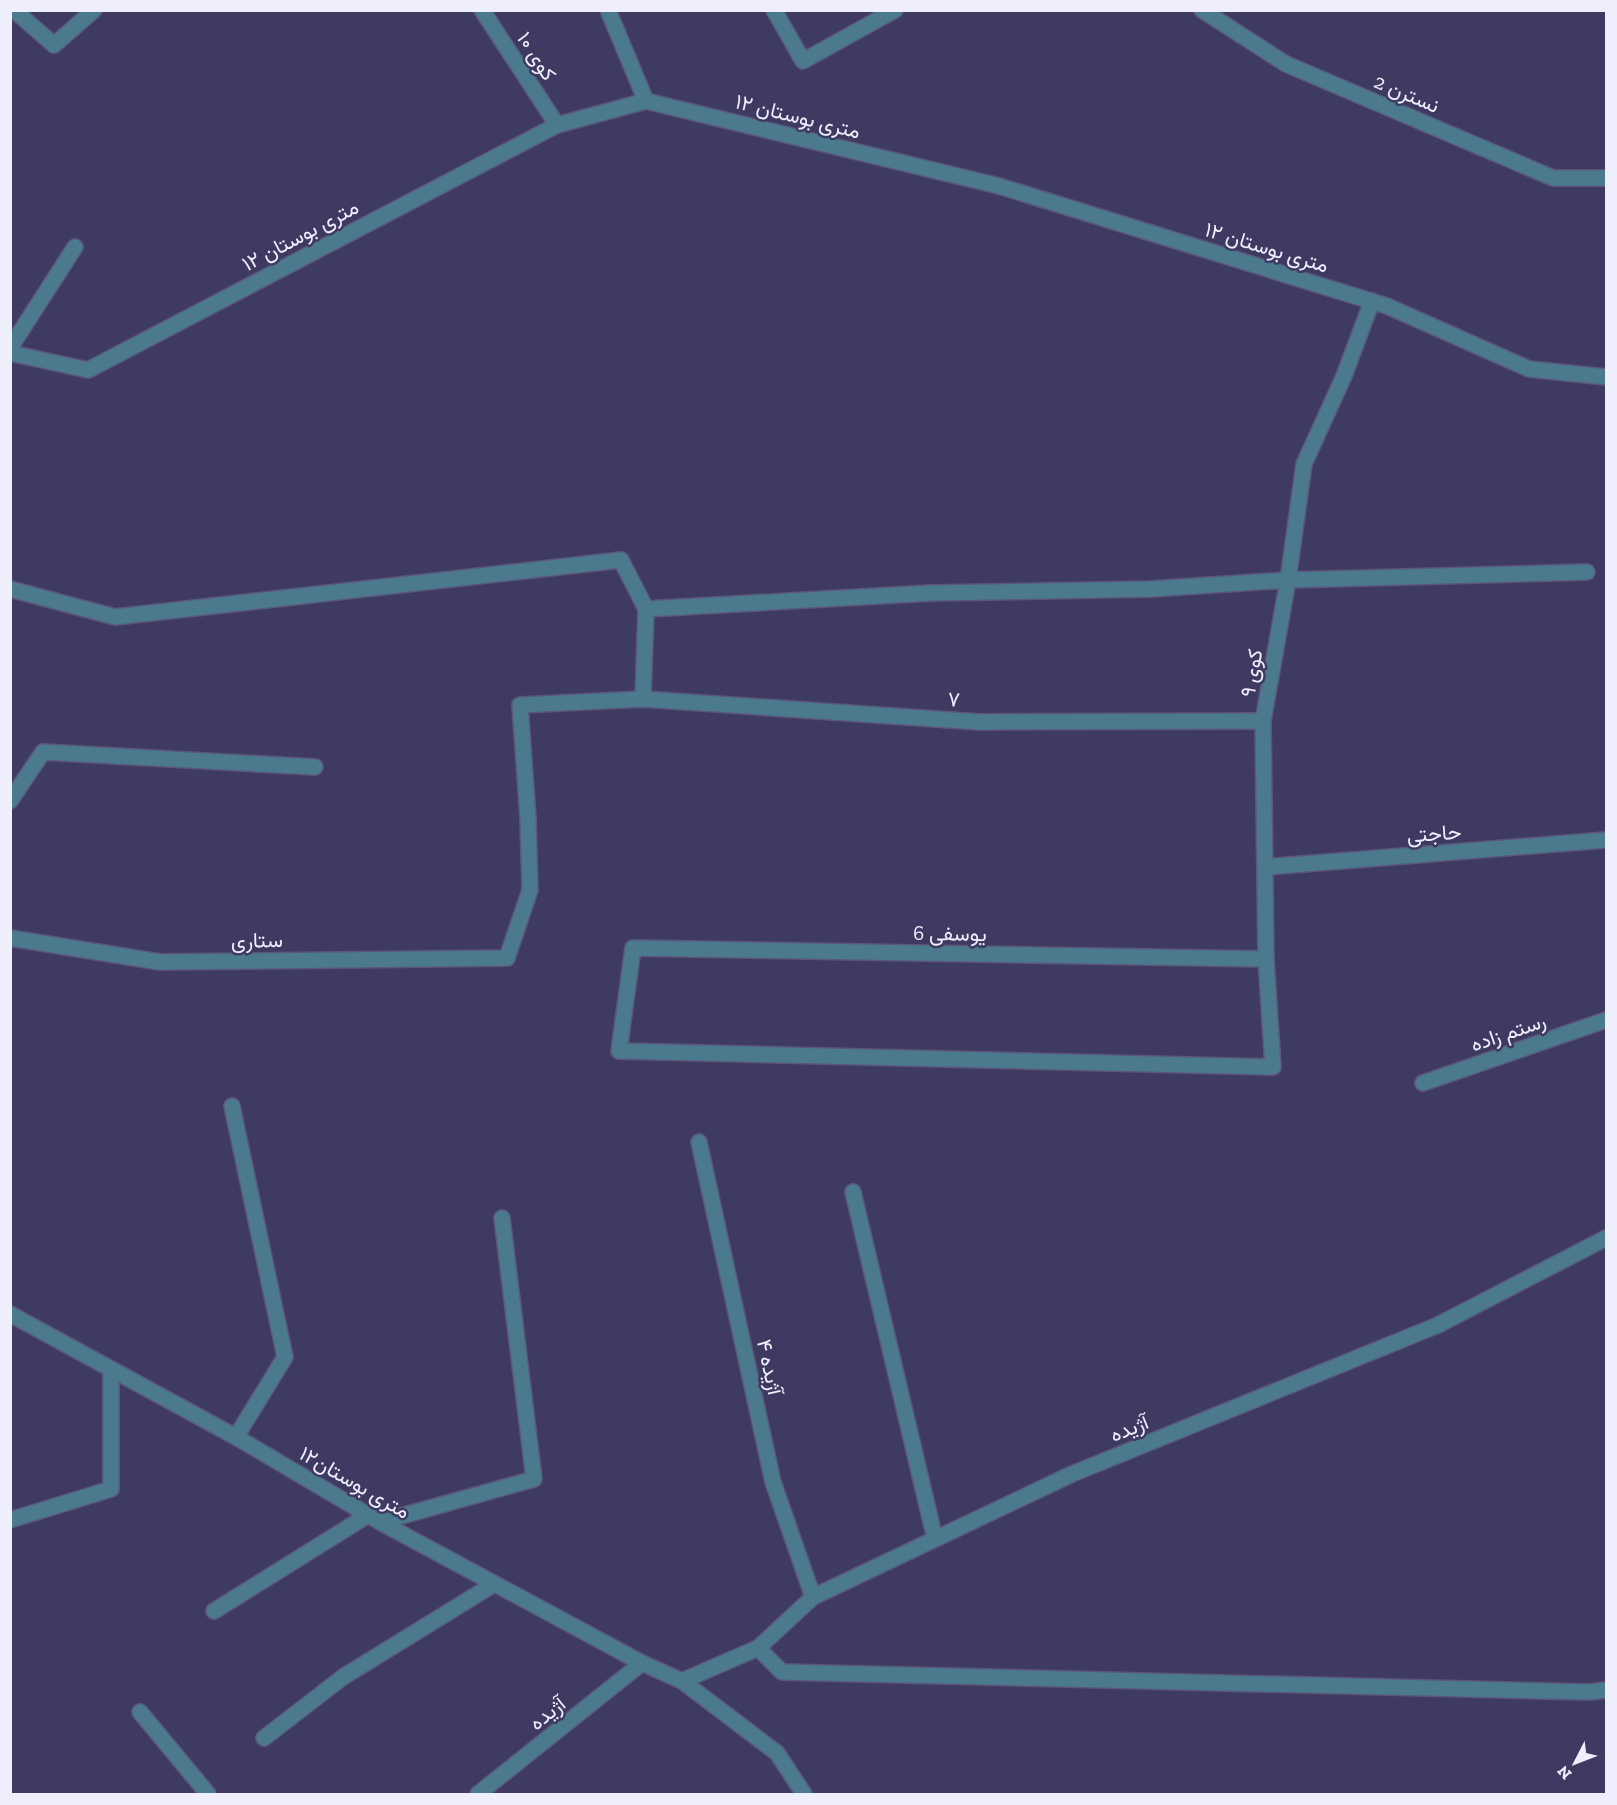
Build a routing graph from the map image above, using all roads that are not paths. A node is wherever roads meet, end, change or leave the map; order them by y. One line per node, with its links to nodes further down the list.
1 (14, 10): 2 (street)
2 (94, 10)
3 (482, 10): 9 (street, کوی ۱۰)
4 (608, 10): 8 (street)
5 (774, 10): 6 (street)
6 (895, 10)
7 (1202, 10): 10 (street, نسترن 2)
8 (646, 101): 9 (street, ۱۲ متری بوستان); 12 (street, ۱۲ متری بوستان)
9 (557, 125): 14 (street, ۱۲ متری بوستان)
10 (1606, 178)
11 (75, 247): 13 (street)
12 (1372, 302): 15 (street, ۱۲ متری بوستان); 17 (street, کوی ۹)
13 (10, 348)
14 (10, 353)
15 (1606, 376)
16 (1587, 572): 17 (street)
17 (1288, 580): 19 (street); 21 (street, کوی ۹)
18 (10, 589): 19 (street)
19 (646, 609): 20 (street)
20 (643, 699): 21 (street, ۷); 27 (street, ۷)
21 (1263, 721): 25 (street, کوی ۹)
22 (315, 767): 23 (street)
23 (10, 801)
24 (1606, 840): 25 (street, حاجتی)
25 (1265, 867): 28 (street, کوی ۹)
26 (10, 938): 27 (street, ستاری)
27 (507, 958)
28 (1266, 959): 30 (street, کوی ۹); 30 (street, یوسفی 6)
29 (1606, 1020): 31 (street, رستم زاده)
30 (1273, 1067)
31 (1424, 1083)
32 (232, 1106): 39 (street)
33 (699, 1142): 44 (street, ۴ آژیده)
34 (853, 1192): 42 (street)
35 (502, 1218): 40 (street)
36 (1606, 1238): 42 (street, آژیده)
37 (10, 1314): 38 (street, ۱۲متری بوستان)
38 (111, 1369): 39 (street, ۱۲متری بوستان); 41 (street)
39 (236, 1437): 40 (street, ۱۲متری بوستان)
40 (374, 1519): 43 (street, ۱۲متری بوستان); 45 (street)
41 (10, 1520)
42 (935, 1539): 44 (street, آژیده)
43 (495, 1584): 47 (street, ۱۲متری بوستان); 51 (street)
44 (813, 1597): 46 (street, آژیده)
45 (214, 1611)
46 (758, 1648): 48 (street, آژیده); 49 (street)
47 (642, 1663): 48 (street, ۱۲متری بوستان); 53 (street, آژیده)
48 (682, 1681): 54 (street, ۱۲متری بوستان)
49 (1606, 1690)
50 (140, 1712): 52 (street)
51 (264, 1738)
52 (208, 1794)
53 (478, 1794)
54 (804, 1794)

